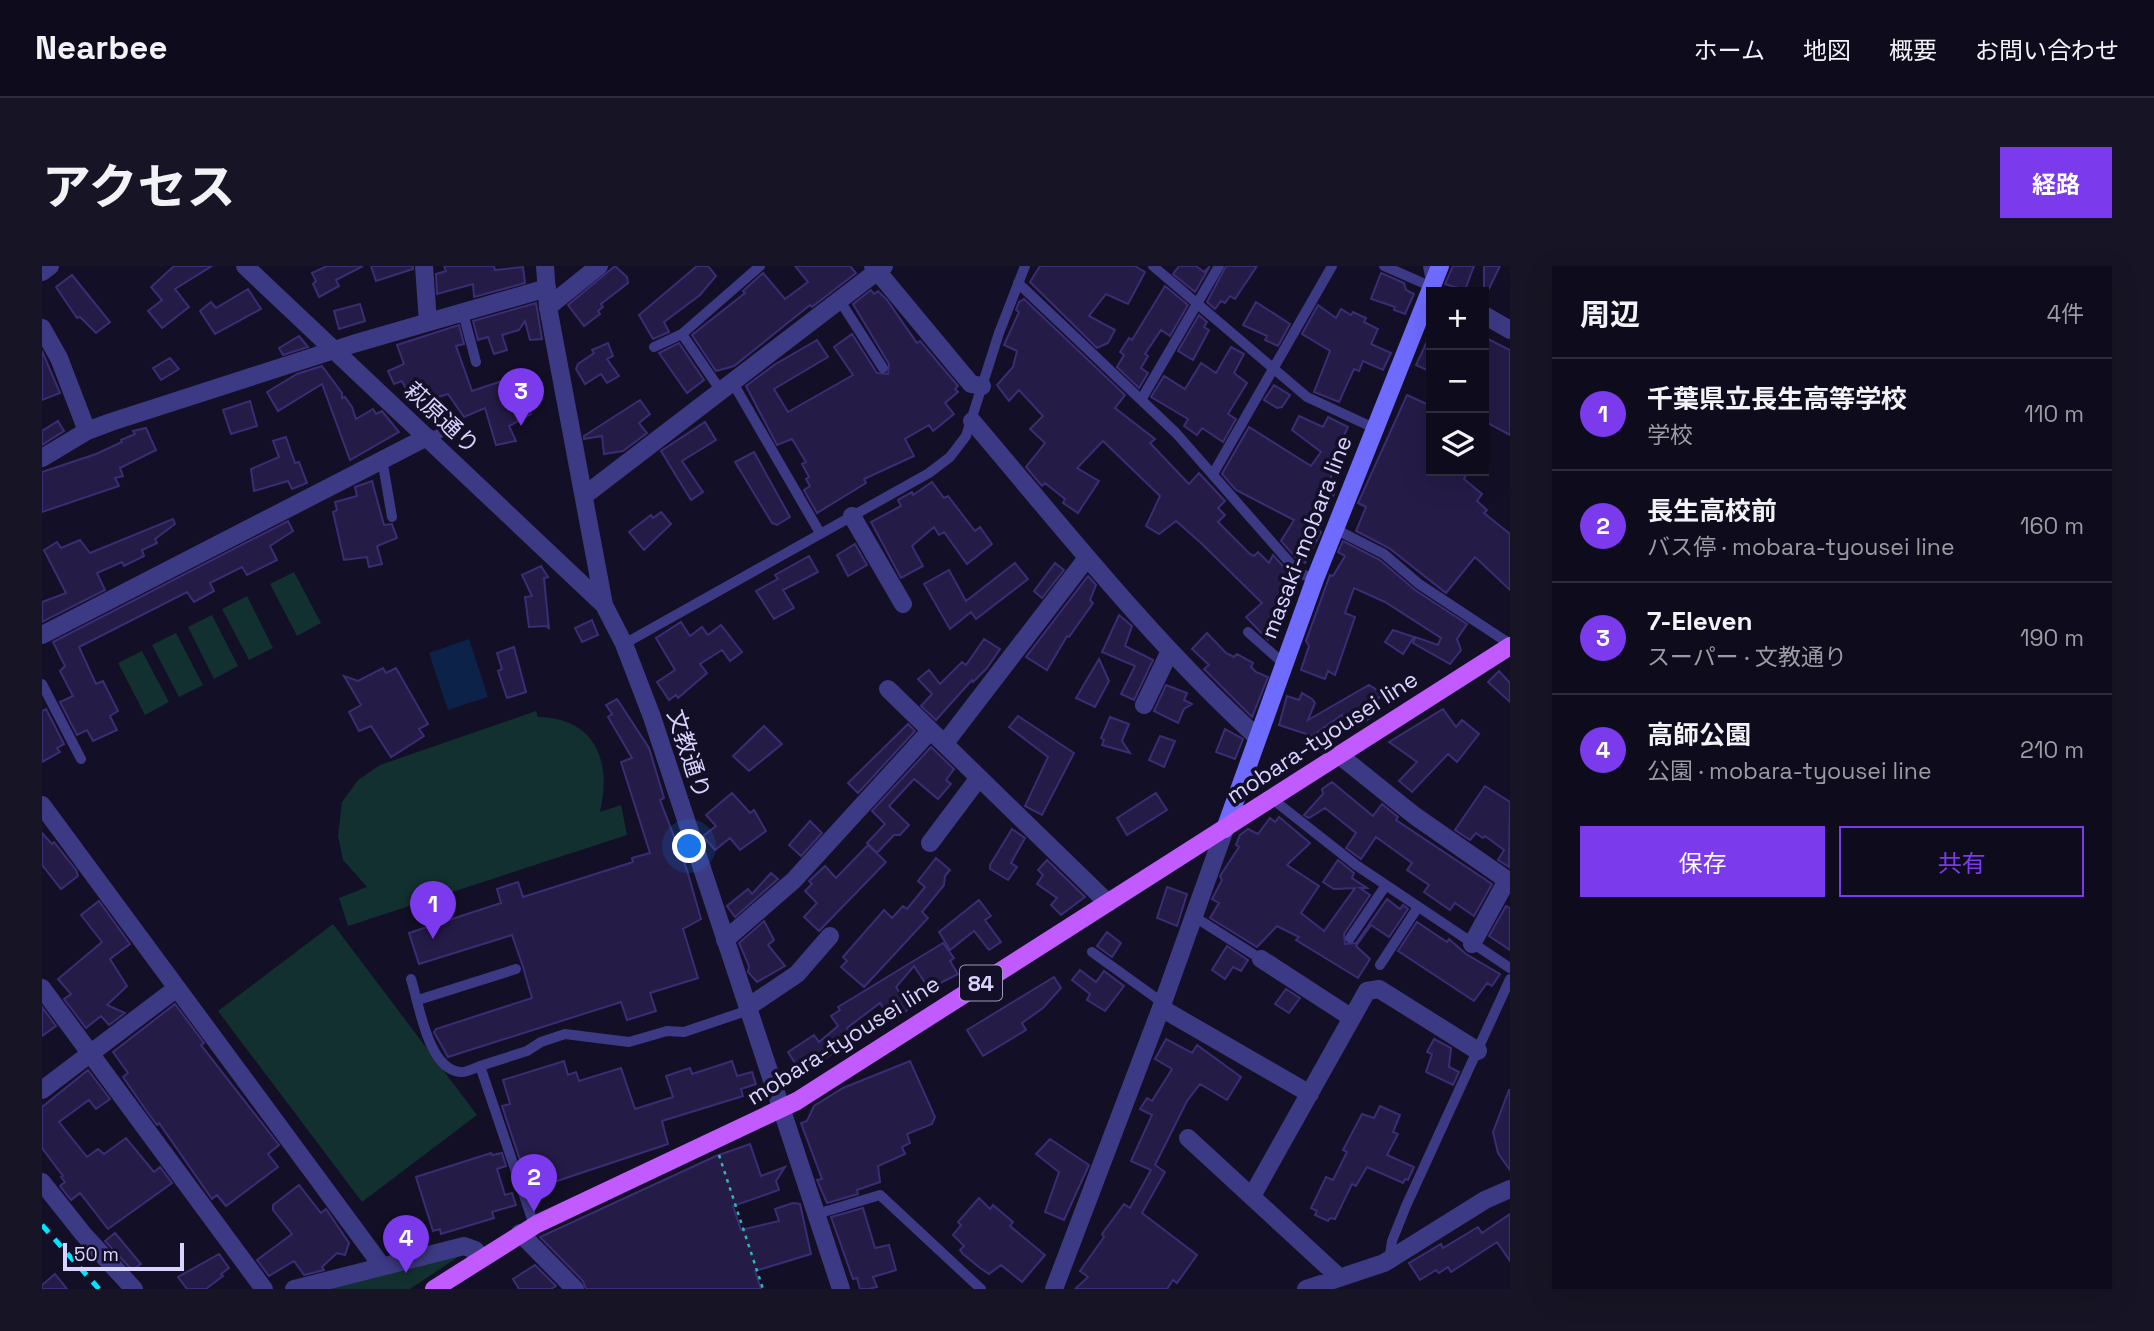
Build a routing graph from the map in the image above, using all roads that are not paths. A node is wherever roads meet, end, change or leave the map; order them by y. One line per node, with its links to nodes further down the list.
1 (50, 266): 15 (street)
2 (245, 266): 32 (street, 萩原通り)
3 (424, 266): 27 (street)
4 (545, 266): 20 (street, 文教通り)
5 (600, 266): 23 (street)
6 (760, 266): 30 (lane)
7 (1025, 266): 16 (lane)
8 (1153, 266): 22 (lane)
9 (1219, 266): 22 (lane)
10 (1332, 266): 35 (lane)
11 (1384, 266): 17 (lane)
12 (1428, 266): 18 (lane)
13 (1440, 266): 19 (main road, masaki-mobara line)
14 (878, 268): 21 (street); 36 (street)
15 (42, 272)
16 (1018, 283): 36 (lane); 38 (lane)
17 (1430, 287)
18 (1435, 287)
19 (1436, 287)
20 (547, 288): 23 (street, 文教通り); 25 (street)
21 (840, 301): 34 (lane); 37 (street)
22 (1199, 303): 35 (lane); 38 (lane)
23 (548, 307): 47 (street, 文教通り)
24 (1426, 312): 41 (main road, masaki-mobara line)
25 (463, 313): 27 (street); 33 (lane)
26 (1489, 318): 29 (street)
27 (428, 322): 32 (street)
28 (42, 328): 42 (street)
29 (1510, 330)
30 (682, 334): 31 (lane); 37 (lane)
31 (654, 347)
32 (335, 351): 42 (street); 43 (street, 萩原通り)
33 (476, 362)
34 (883, 368)
35 (1274, 371): 41 (lane); 46 (lane)
36 (982, 386): 39 (lane)
37 (727, 387): 47 (street); 51 (lane)
38 (1141, 400): 46 (lane)
39 (972, 421): 48 (lane); 52 (street)
40 (459, 424): 43 (lane)
41 (1374, 428): 50 (main road, masaki-mobara line)
42 (87, 431): 44 (street)
43 (427, 438): 45 (street); 55 (street, 萩原通り)
44 (42, 458)
45 (382, 458): 49 (lane); 57 (street)
46 (1213, 474): 53 (lane)
47 (585, 495): 55 (street, 文教通り)
48 (852, 516): 51 (lane); 54 (street)
49 (392, 517)
50 (1335, 529): 53 (main road, masaki-mobara line); 59 (lane)
51 (820, 533): 58 (lane)
52 (1087, 558): 60 (street); 67 (street)
53 (1315, 579): 61 (main road, masaki-mobara line)
54 (903, 604)
55 (604, 605): 58 (street, 文教通り)
56 (1248, 632): 61 (lane)
57 (42, 635)
58 (624, 644): 82 (street, 文教通り)
59 (1510, 645): 68 (main road, mobara-tyousei line / 84)
60 (1170, 651): 64 (street); 66 (street)
61 (1284, 664): 66 (main road, masaki-mobara line)
62 (42, 684): 69 (lane)
63 (888, 689): 65 (street)
64 (1144, 705)
65 (930, 731): 67 (street); 82 (street)
66 (1257, 737): 73 (main road, masaki-mobara line)
67 (945, 743): 70 (street)
68 (1339, 755): 71 (main road, mobara-tyousei line / 84); 75 (street)
69 (81, 759)
70 (978, 779): 74 (street); 77 (street)
71 (1271, 799): 73 (main road, mobara-tyousei line / 84); 76 (lane)
72 (42, 804): 92 (street)
73 (1225, 829): 77 (main road, mobara-tyousei line / 84); 79 (street)
74 (930, 843)
75 (1509, 878): 83 (street)
76 (1386, 885): 78 (lane); 81 (lane)
77 (1108, 903): 102 (main road, mobara-tyousei line / 84)
78 (1418, 907): 83 (lane); 86 (lane)
79 (1193, 916): 85 (lane); 94 (street)
80 (830, 936): 95 (street)
81 (1350, 939)
82 (725, 940): 95 (street, 文教通り)
83 (1472, 944): 87 (lane)
84 (1092, 952): 94 (lane)
85 (1261, 959): 96 (street)
86 (1380, 965)
87 (1510, 968)
88 (516, 969): 93 (lane)
89 (411, 979): 93 (lane)
90 (1510, 979): 97 (lane)
91 (42, 988): 98 (street)
92 (177, 988): 98 (street); 111 (street)
93 (418, 1000): 99 (lane)
94 (1162, 1005): 101 (street); 120 (street)
95 (748, 1008): 99 (lane); 102 (street, 文教通り)
96 (1352, 1018): 97 (street); 101 (street)
97 (1478, 1051): 110 (lane)
98 (91, 1054): 100 (street); 114 (street)
99 (480, 1066): 108 (lane)
100 (42, 1090)
101 (1310, 1094): 106 (street)
102 (782, 1109): 107 (street, 文教通り); 108 (main road, mobara-tyousei line / 84)
103 (1188, 1138): 106 (street)
104 (42, 1182): 113 (street)
105 (1510, 1189): 110 (street)
106 (1252, 1196): 112 (street)
107 (817, 1214): 118 (street, 文教通り); 119 (lane)
108 (527, 1229): 109 (main road, mobara-tyousei line / 84); 117 (street)
109 (482, 1258): 111 (street); 116 (main road, mobara-tyousei line / 84)
110 (1389, 1261): 112 (street)
111 (382, 1266): 115 (street)
112 (1340, 1278): 121 (street)
113 (134, 1289)
114 (264, 1289)
115 (294, 1289)
116 (434, 1289)
117 (575, 1289)
118 (841, 1289)
119 (981, 1289)
120 (1054, 1289)
121 (1306, 1289)

